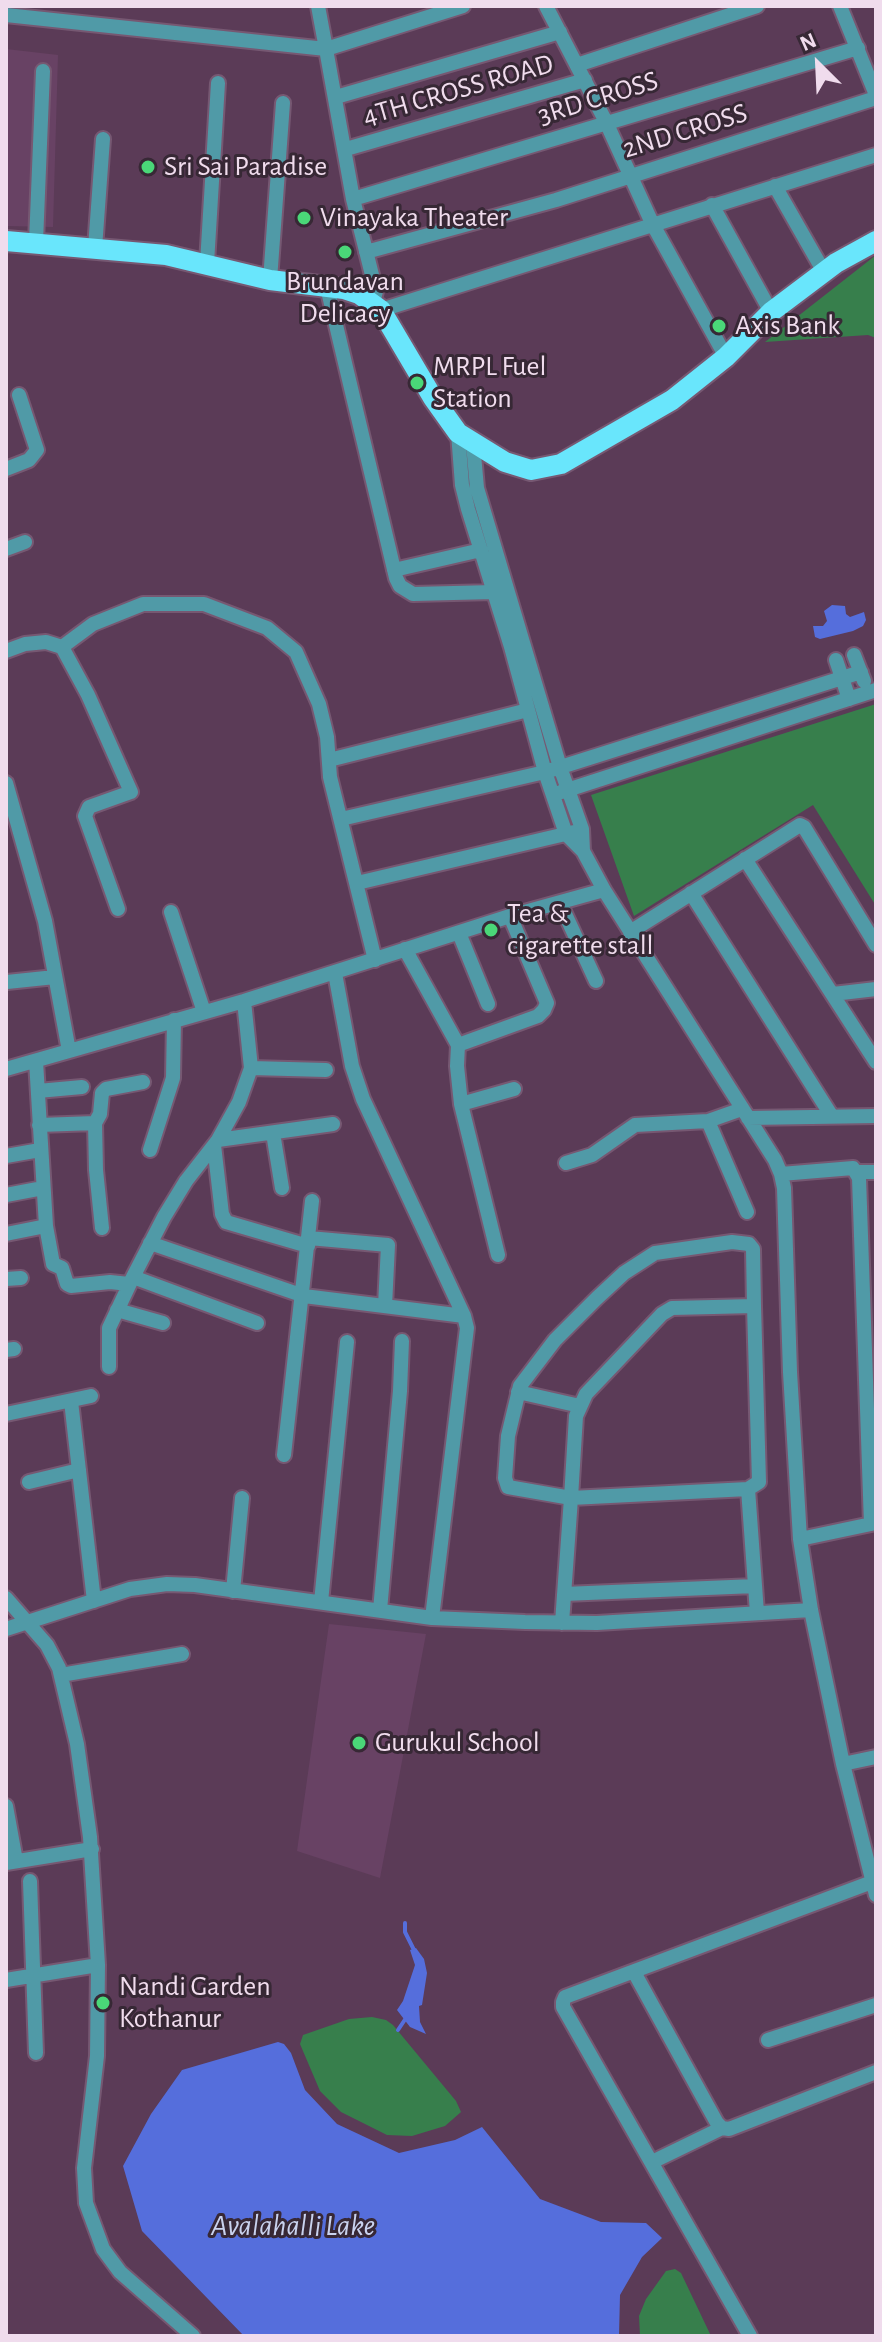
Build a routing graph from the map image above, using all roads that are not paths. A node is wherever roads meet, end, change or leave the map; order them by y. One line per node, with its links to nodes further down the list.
1 (318, 6): 9 (street)
2 (463, 6): 9 (street)
3 (546, 6): 7 (street)
4 (757, 6): 10 (street)
5 (840, 6): 8 (street)
6 (6, 15): 9 (street)
7 (560, 32): 10 (street); 15 (street)
8 (858, 48): 14 (street); 17 (street, 3RD CROSS)
9 (326, 49): 15 (street)
10 (577, 65): 12 (street)
11 (43, 71): 29 (street)
12 (585, 80): 17 (street); 19 (street, 4TH CROSS ROAD)
13 (218, 83): 32 (street)
14 (876, 96): 21 (street, 2ND CROSS)
15 (336, 97): 19 (street)
16 (283, 103): 34 (street)
17 (606, 122): 21 (street); 23 (street, 3RD CROSS)
18 (103, 139): 30 (street)
19 (346, 149): 23 (street)
20 (876, 155): 22 (street)
21 (630, 175): 25 (street); 31 (street, 2ND CROSS)
22 (775, 186): 24 (street); 33 (street)
23 (353, 199): 31 (street)
24 (712, 205): 25 (street); 37 (street)
25 (652, 223): 36 (street); 38 (street)
26 (876, 226): 33 (main road)
27 (6, 241): 29 (main road)
28 (876, 241): 33 (main road)
29 (36, 242): 30 (main road)
30 (95, 248): 32 (main road)
31 (366, 252): 36 (street)
32 (207, 263): 34 (main road)
33 (830, 267): 37 (main road)
34 (270, 280): 35 (main road)
35 (327, 287): 36 (main road); 45 (street)
36 (377, 306): 40 (main road)
37 (771, 312): 38 (main road)
38 (726, 357): 40 (main road)
39 (19, 395): 41 (street)
40 (466, 439): 44 (street); 57 (street)
41 (6, 469)
42 (25, 542): 43 (street)
43 (6, 549)
44 (481, 550): 45 (street); 46 (street)
45 (394, 570): 46 (street)
46 (494, 592): 55 (street)
47 (62, 647): 48 (street); 56 (street); 71 (street)
48 (6, 651)
49 (854, 655): 51 (street)
50 (836, 660): 52 (street)
51 (861, 672): 52 (street); 53 (street)
52 (842, 678): 54 (street); 57 (street)
53 (872, 692): 54 (street)
54 (849, 699): 60 (street)
55 (528, 710): 56 (street); 58 (street)
56 (329, 760): 62 (street)
57 (560, 767): 58 (street); 60 (street)
58 (545, 772): 61 (street); 62 (street)
59 (6, 783): 80 (street)
60 (568, 790): 61 (street); 63 (street)
61 (553, 795): 64 (street)
62 (341, 819): 67 (street)
63 (582, 829): 64 (street); 65 (street)
64 (566, 834): 65 (street); 67 (street)
65 (583, 851): 68 (street)
66 (745, 859): 69 (street); 76 (street); 84 (street)
67 (357, 883): 78 (street)
68 (604, 890): 70 (street); 74 (street)
69 (691, 893): 74 (street); 102 (street)
70 (560, 903): 73 (street); 82 (street)
71 (118, 909)
72 (171, 912): 87 (street)
73 (510, 916): 75 (street); 89 (street)
74 (630, 932): 101 (street)
75 (459, 933): 77 (street); 86 (street)
76 (876, 945)
77 (405, 949): 78 (street); 89 (street)
78 (375, 960): 79 (street)
79 (335, 973): 85 (street); 133 (street)
80 (55, 977): 81 (street); 90 (street)
81 (6, 981)
82 (596, 981)
83 (876, 989): 84 (street)
84 (833, 994): 91 (street)
85 (244, 1001): 87 (street); 93 (street)
86 (488, 1004)
87 (204, 1012): 88 (street)
88 (174, 1020): 90 (street); 111 (street)
89 (458, 1045): 100 (street)
90 (69, 1051): 92 (street)
91 (873, 1054)
92 (36, 1061): 94 (street); 99 (street)
93 (251, 1068): 95 (street); 109 (street)
94 (6, 1069)
95 (326, 1070)
96 (143, 1082): 105 (street)
97 (82, 1087): 99 (street)
98 (514, 1089): 100 (street)
99 (38, 1091): 107 (street)
100 (461, 1104): 127 (street)
101 (745, 1114): 102 (street); 104 (street); 116 (street)
102 (831, 1115): 103 (street)
103 (876, 1116)
104 (708, 1121): 113 (street); 121 (street)
105 (95, 1123): 107 (street); 123 (street)
106 (333, 1124): 108 (street)
107 (39, 1125): 110 (street)
108 (273, 1133): 109 (street); 118 (street)
109 (216, 1143): 125 (street); 126 (street)
110 (40, 1150): 112 (street); 117 (street)
111 (150, 1150)
112 (6, 1156)
113 (566, 1163)
114 (857, 1172): 115 (street); 116 (street); 150 (street)
115 (876, 1172)
116 (781, 1174): 151 (street)
117 (43, 1188): 119 (street); 122 (street)
118 (282, 1188)
119 (6, 1195)
120 (312, 1201): 125 (street)
121 (747, 1212)
122 (46, 1226): 124 (street); 128 (street)
123 (102, 1228)
124 (6, 1234)
125 (309, 1242): 129 (street); 130 (street)
126 (150, 1243): 128 (street); 129 (street)
127 (498, 1255)
128 (131, 1280): 132 (street); 135 (street)
129 (304, 1296): 130 (street); 144 (street)
130 (385, 1306): 133 (street)
131 (754, 1306): 139 (street); 142 (street); 147 (street)
132 (117, 1310): 134 (street); 138 (street)
133 (464, 1316): 161 (street)
134 (163, 1323)
135 (257, 1323)
136 (402, 1341): 158 (street)
137 (347, 1342): 157 (street)
138 (109, 1367)
139 (518, 1392): 142 (street); 149 (street)
140 (91, 1396): 141 (street)
141 (71, 1401): 143 (street); 145 (street)
142 (580, 1406): 149 (street)
143 (6, 1414)
144 (284, 1455)
145 (79, 1470): 146 (street); 156 (street)
146 (29, 1482)
147 (748, 1489): 149 (street); 152 (street)
148 (242, 1498): 153 (street)
149 (571, 1498): 154 (street)
150 (874, 1523): 151 (street)
151 (800, 1539): 159 (street)
152 (755, 1586): 154 (street); 160 (street)
153 (233, 1591): 156 (street); 157 (street)
154 (564, 1594): 163 (street)
155 (6, 1598): 162 (street)
156 (94, 1601): 162 (street)
157 (321, 1602): 158 (street)
158 (380, 1610): 161 (street)
159 (811, 1610): 160 (street); 168 (street)
160 (757, 1613): 163 (street)
161 (432, 1618): 163 (street)
162 (29, 1623): 164 (street); 166 (street)
163 (562, 1623)
164 (6, 1629)
165 (182, 1654): 166 (street)
166 (61, 1675): 170 (street)
167 (876, 1757): 168 (street)
168 (843, 1764): 173 (street)
169 (6, 1806): 171 (street)
170 (92, 1849): 171 (street); 174 (street)
171 (11, 1862)
172 (30, 1881): 176 (street)
173 (874, 1889): 175 (street)
174 (98, 1965): 176 (street); 184 (street)
175 (634, 1972): 182 (street); 183 (street)
176 (32, 1976): 177 (street); 180 (street)
177 (6, 1980)
178 (876, 2005): 179 (street)
179 (768, 2040)
180 (36, 2053)
181 (876, 2072): 182 (street)
182 (722, 2128): 183 (street)
183 (652, 2162): 185 (street)
184 (193, 2336)
185 (750, 2336)

